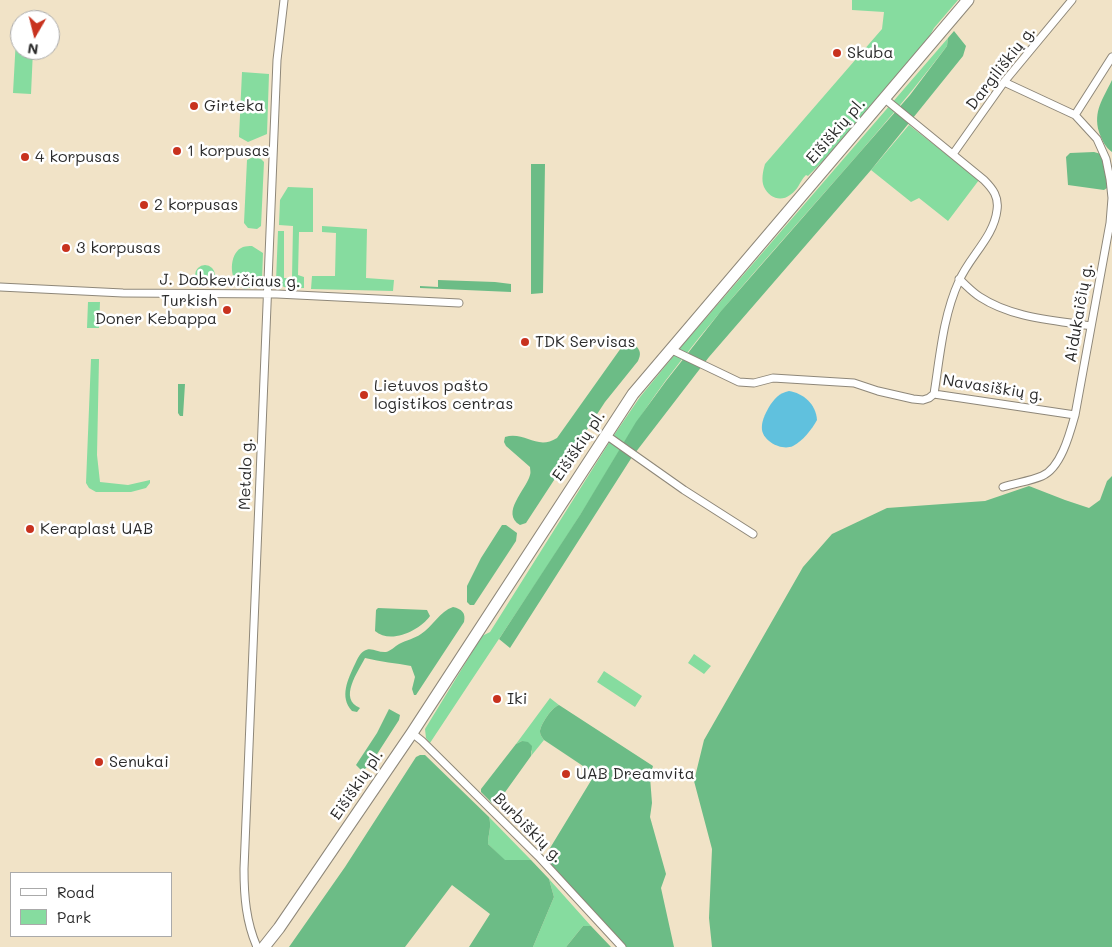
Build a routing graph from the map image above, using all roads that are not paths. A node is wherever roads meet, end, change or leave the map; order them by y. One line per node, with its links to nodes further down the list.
1 (284, 0): 11 (street, Metalo g.)
2 (968, 0): 6 (main road, Eišiškių pl.)
3 (1072, 0): 5 (street, Dargiliškių g.)
4 (1112, 57): 7 (street)
5 (1004, 82): 7 (street, Aidukaičių g.); 8 (street, Dargiliškių g.)
6 (885, 99): 8 (street, Navasiškių g.); 14 (main road, Eišiškių pl.)
7 (1075, 115): 13 (street, Aidukaičių g.)
8 (953, 154): 9 (street, Navasiškių g.)
9 (959, 279): 13 (street); 15 (street, Navasiškių g.)
10 (0, 287): 11 (street, J. Dobkevičiaus g.)
11 (268, 295): 12 (street, J. Dobkevičiaus g.); 21 (street, Metalo g.)
12 (459, 303)
13 (1091, 326): 16 (street, Aidukaičių g.)
14 (670, 349): 15 (street); 17 (main road, Eišiškių pl.)
15 (934, 394): 16 (street, Navasiškių g.)
16 (1075, 415): 18 (street, Aidukaičių g.)
17 (606, 435): 19 (street); 20 (main road, Eišiškių pl.)
18 (1003, 487)
19 (753, 534)
20 (412, 733): 22 (main road, Eišiškių pl.); 23 (street, Burbiškių g.)
21 (257, 947)
22 (264, 947)
23 (622, 947)

